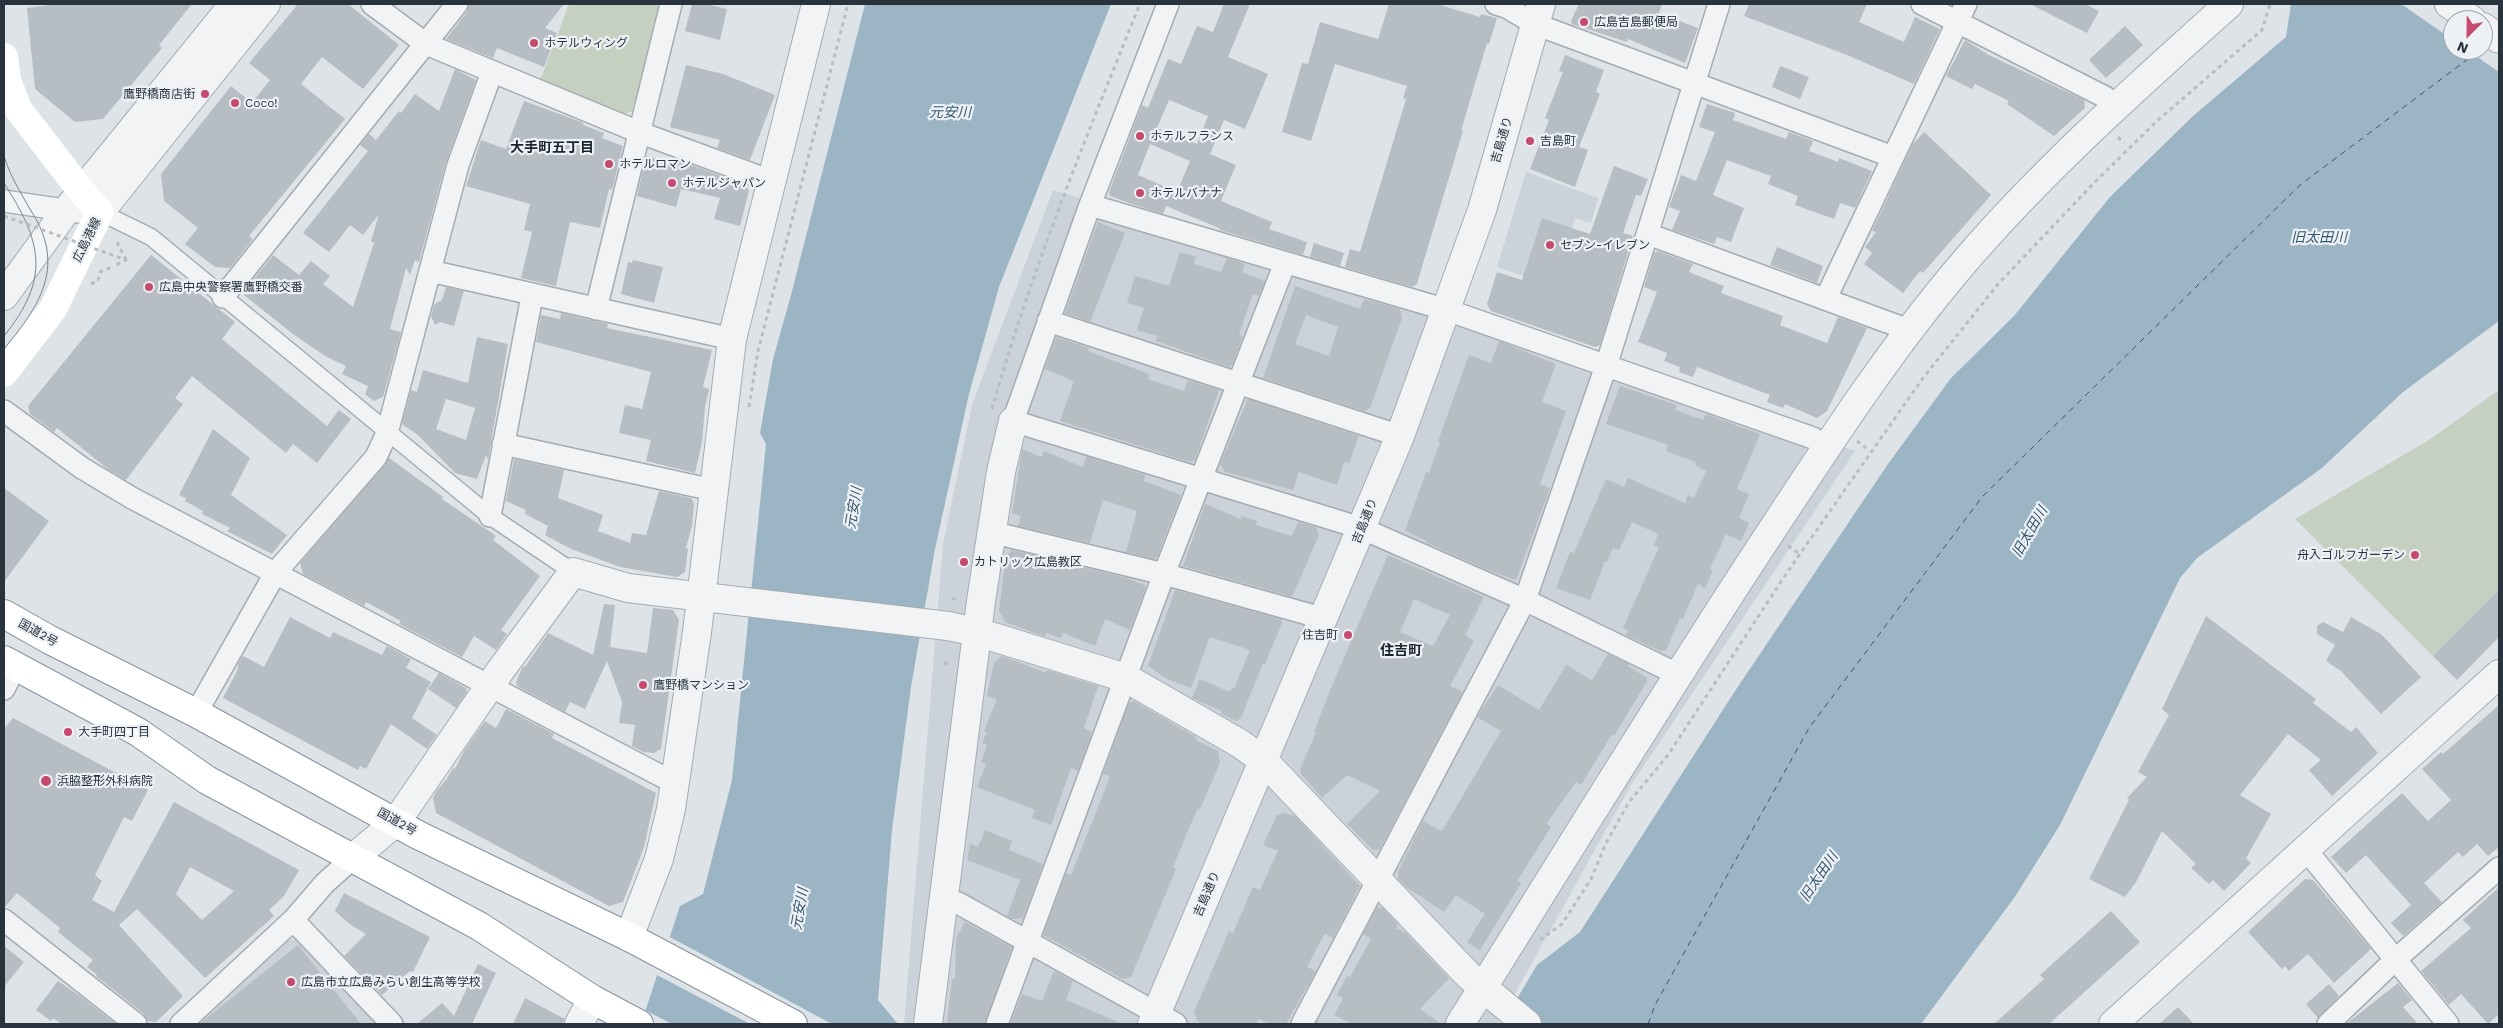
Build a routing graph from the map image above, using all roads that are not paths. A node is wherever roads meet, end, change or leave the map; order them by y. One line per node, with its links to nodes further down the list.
1 (234, 4): 23 (street)
2 (266, 4): 25 (street)
3 (372, 4): 14 (street)
4 (458, 4): 14 (street)
5 (671, 4): 19 (street)
6 (816, 4): 21 (street)
7 (1168, 4): 24 (street)
8 (1496, 4): 13 (street)
9 (1719, 4): 17 (street)
10 (1922, 4): 12 (street)
11 (2229, 4): 18 (street)
12 (1962, 13): 18 (street); 20 (street)
13 (1538, 14): 17 (street); 34 (street, 吉島通り)
14 (426, 44): 16 (street); 31 (street)
15 (4, 57): 23 (main road, 広島港線)
16 (492, 72): 19 (street); 28 (street)
17 (1694, 83): 20 (street); 26 (street)
18 (2116, 105): 36 (street)
19 (640, 133): 21 (street); 33 (street)
20 (1893, 158): 32 (street)
21 (771, 181): 37 (street)
22 (4, 201): 23 (street)
23 (73, 202): 25 (main road, 広島港線); 29 (street)
24 (1090, 205): 27 (street); 35 (street)
25 (100, 212): 31 (street); 39 (main road, 広島港線)
26 (1648, 234): 32 (street); 38 (street)
27 (1285, 263): 34 (street); 40 (street)
28 (430, 271): 30 (street); 43 (street)
29 (4, 296)
30 (532, 296): 33 (street); 45 (street)
31 (223, 297): 43 (street)
32 (1826, 298): 36 (street)
33 (596, 309): 37 (street)
34 (1447, 310): 38 (street); 44 (street, 吉島通り)
35 (1048, 322): 40 (street); 42 (street)
36 (1909, 333): 46 (street)
37 (732, 339): 48 (street)
38 (1606, 366): 46 (street); 56 (street)
39 (4, 372)
40 (1238, 384): 44 (street); 47 (street)
41 (4, 411): 52 (street)
42 (1001, 419): 47 (street); 51 (street)
43 (387, 433): 49 (street); 52 (street)
44 (1400, 436): 50 (street, 吉島通り)
45 (503, 444): 48 (street); 49 (street)
46 (1827, 446): 61 (street)
47 (1202, 478): 50 (street); 54 (street)
48 (713, 490): 55 (street)
49 (490, 516): 53 (street)
50 (1361, 528): 56 (street); 58 (street, 吉島通り)
51 (991, 532): 54 (street); 59 (street)
52 (276, 572): 64 (street); 65 (street)
53 (573, 572): 55 (street); 64 (street)
54 (1164, 574): 58 (street); 63 (street)
55 (702, 596): 59 (street); 67 (street)
56 (1526, 600): 61 (street); 72 (street)
57 (4, 614): 65 (main road, 国道2号)
58 (1322, 618): 66 (street, 吉島通り)
59 (977, 632): 63 (street); 73 (street)
60 (8, 672): 70 (main road)
61 (1677, 674): 79 (street)
62 (2499, 674): 69 (street)
63 (1126, 678): 66 (street); 77 (street)
64 (490, 686): 67 (street); 68 (street)
65 (196, 713): 68 (main road, 国道2号)
66 (1264, 760): 72 (street); 81 (street, 吉島通り)
67 (677, 779): 76 (street)
68 (396, 822): 70 (street); 76 (main road, 国道2号)
69 (2306, 851): 78 (street); 93 (street)
70 (353, 858): 75 (street); 80 (main road)
71 (2498, 872): 78 (street)
72 (1379, 880): 79 (street); 90 (street)
73 (944, 900): 77 (street); 88 (street)
74 (4, 920): 82 (street)
75 (293, 920): 83 (street); 84 (street)
76 (629, 937): 87 (main road, 国道2号)
77 (1028, 942): 81 (street); 89 (street)
78 (2396, 960): 94 (street); 95 (street)
79 (1482, 988): 91 (street); 92 (street)
80 (592, 999): 85 (street); 86 (main road)
81 (1162, 1021)
82 (136, 1024)
83 (181, 1024)
84 (392, 1024)
85 (579, 1024)
86 (638, 1024)
87 (793, 1024)
88 (928, 1024)
89 (996, 1024)
90 (1302, 1024)
91 (1460, 1024)
92 (1527, 1024)
93 (2113, 1024)
94 (2328, 1024)
95 (2448, 1024)

